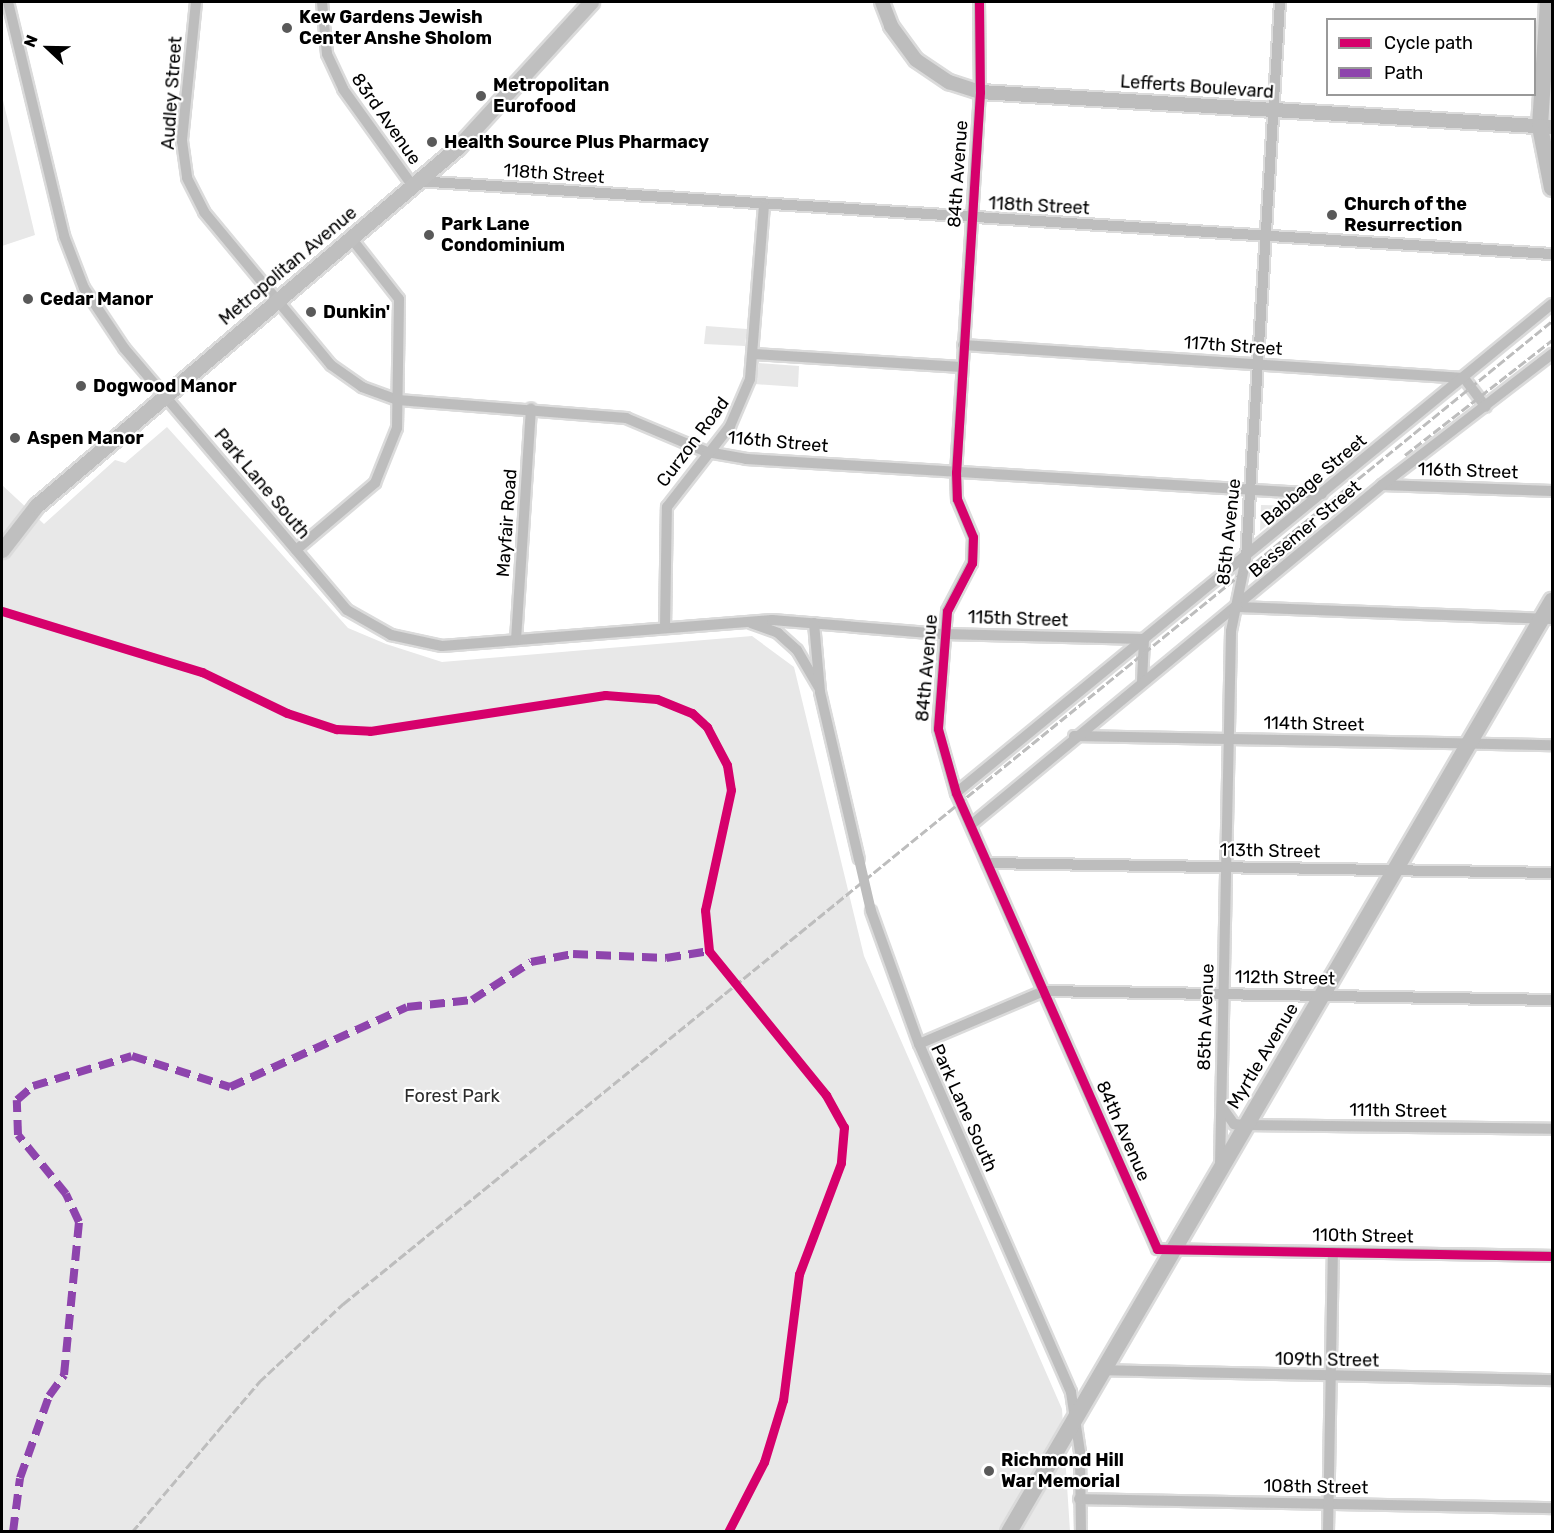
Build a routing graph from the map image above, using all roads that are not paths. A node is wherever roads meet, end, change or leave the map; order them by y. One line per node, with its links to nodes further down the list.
1 (8, 2): 27 (street, Park Lane South)
2 (196, 2): 19 (street, Audley Street)
3 (322, 2): 12 (street, 83rd Avenue)
4 (591, 2): 12 (main road, Metropolitan Avenue)
5 (882, 2): 9 (street, Lefferts Boulevard)
6 (979, 2): 9 (street, 84th Avenue)
7 (1280, 2): 10 (street, 85th Avenue)
8 (1548, 2): 11 (main road)
9 (980, 92): 10 (street, Lefferts Boulevard); 15 (street, 84th Avenue)
10 (1274, 110): 11 (street, Lefferts Boulevard); 16 (street, 85th Avenue)
11 (1546, 127): 13 (main road)
12 (414, 183): 14 (street, 118th Street); 17 (main road, Metropolitan Avenue)
13 (1552, 188)
14 (764, 206): 15 (street, 118th Street); 22 (street, Curzon Road)
15 (971, 219): 16 (street, 118th Street); 21 (street, 84th Avenue)
16 (1266, 237): 18 (street, 118th Street); 24 (street, 85th Avenue)
17 (351, 238): 19 (main road, Metropolitan Avenue); 28 (street)
18 (1552, 254)
19 (278, 300): 27 (main road, Metropolitan Avenue); 28 (street, 116th Street)
20 (1552, 304): 26 (street, Babbage Street)
21 (963, 345): 24 (street, 117th Street); 25 (street, 84th Avenue)
22 (754, 354): 25 (street); 31 (street, Curzon Road)
23 (1552, 354): 29 (street, Bessemer Street)
24 (1258, 365): 26 (street, 117th Street); 34 (street, 85th Avenue)
25 (962, 367): 32 (street, 84th Avenue)
26 (1464, 378): 29 (street); 36 (street, Babbage Street)
27 (165, 396): 37 (main road, Metropolitan Avenue); 38 (street, Park Lane South)
28 (398, 400): 30 (street, 116th Street); 38 (street)
29 (1486, 407): 33 (street, Bessemer Street)
30 (531, 408): 31 (street, 116th Street); 48 (street, Mayfair Road)
31 (707, 452): 32 (street, 116th Street); 45 (street, Curzon Road)
32 (956, 472): 34 (street, 116th Street); 46 (street, 84th Avenue)
33 (1382, 485): 35 (street, 116th Street); 41 (street, Bessemer Street)
34 (1250, 490): 36 (street, 116th Street); 39 (street, 85th Avenue)
35 (1552, 490)
36 (1322, 494): 39 (street, Babbage Street)
37 (2, 550)
38 (296, 550): 48 (street, Park Lane South)
39 (1246, 558): 41 (street, 85th Avenue); 47 (street, Babbage Street)
40 (1552, 601): 42 (main road, Myrtle Avenue)
41 (1236, 607): 42 (street); 49 (street, Bessemer Street); 52 (street, 85th Avenue)
42 (1547, 619): 53 (main road, Myrtle Avenue)
43 (748, 622): 44 (street, Park Lane South); 45 (street, Park Lane South); 50 (street, Park Lane South)
44 (814, 623): 46 (street, 115th Street); 50 (street, Park Lane South)
45 (665, 628): 48 (street, Park Lane South)
46 (944, 634): 47 (street, 115th Street); 55 (street, 84th Avenue)
47 (1144, 639): 49 (street); 55 (street, Babbage Street)
48 (516, 640)
49 (1142, 681): 51 (street, Bessemer Street)
50 (820, 692): 65 (street, Park Lane South, bridge)
51 (1074, 736): 52 (street, 114th Street); 56 (street, Bessemer Street)
52 (1232, 738): 53 (street, 114th Street); 58 (street, 85th Avenue)
53 (1468, 744): 54 (street, 114th Street); 59 (main road, Myrtle Avenue)
54 (1552, 745)
55 (956, 793): 56 (street, 84th Avenue)
56 (971, 825): 57 (street, 84th Avenue)
57 (987, 863): 58 (street, 113th Street); 61 (street, 84th Avenue)
58 (1228, 867): 59 (street, 113th Street); 62 (street, 85th Avenue)
59 (1396, 869): 60 (street, 113th Street); 63 (main road, Myrtle Avenue)
60 (1552, 873)
61 (1044, 991): 62 (street, 112th Street); 65 (street, 112th Street); 70 (street, 84th Avenue)
62 (1223, 993): 63 (street, 112th Street); 66 (street, 85th Avenue)
63 (1322, 996): 64 (street, 112th Street); 67 (main road, Myrtle Avenue)
64 (1552, 1000)
65 (919, 1044): 76 (street, Park Lane South)
66 (1220, 1101): 67 (street); 69 (street, 85th Avenue)
67 (1244, 1125): 68 (street, 111th Street); 69 (main road, Myrtle Avenue)
68 (1552, 1129)
69 (1220, 1166): 70 (main road, Myrtle Avenue)
70 (1173, 1249): 71 (street, 110th Street); 73 (main road, Myrtle Avenue)
71 (1333, 1252): 72 (street, 110th Street); 74 (street)
72 (1552, 1256)
73 (1101, 1370): 74 (street, 109th Street); 76 (main road, Myrtle Avenue)
74 (1330, 1377): 75 (street, 109th Street); 78 (street)
75 (1552, 1380)
76 (1076, 1415): 77 (street, Park Lane South); 80 (main road, Myrtle Avenue)
77 (1079, 1499): 78 (street, 108th Street); 81 (street, Park Lane South)
78 (1329, 1504): 79 (street, 108th Street); 82 (street)
79 (1552, 1508)
80 (1009, 1532)
81 (1081, 1532)
82 (1328, 1532)

